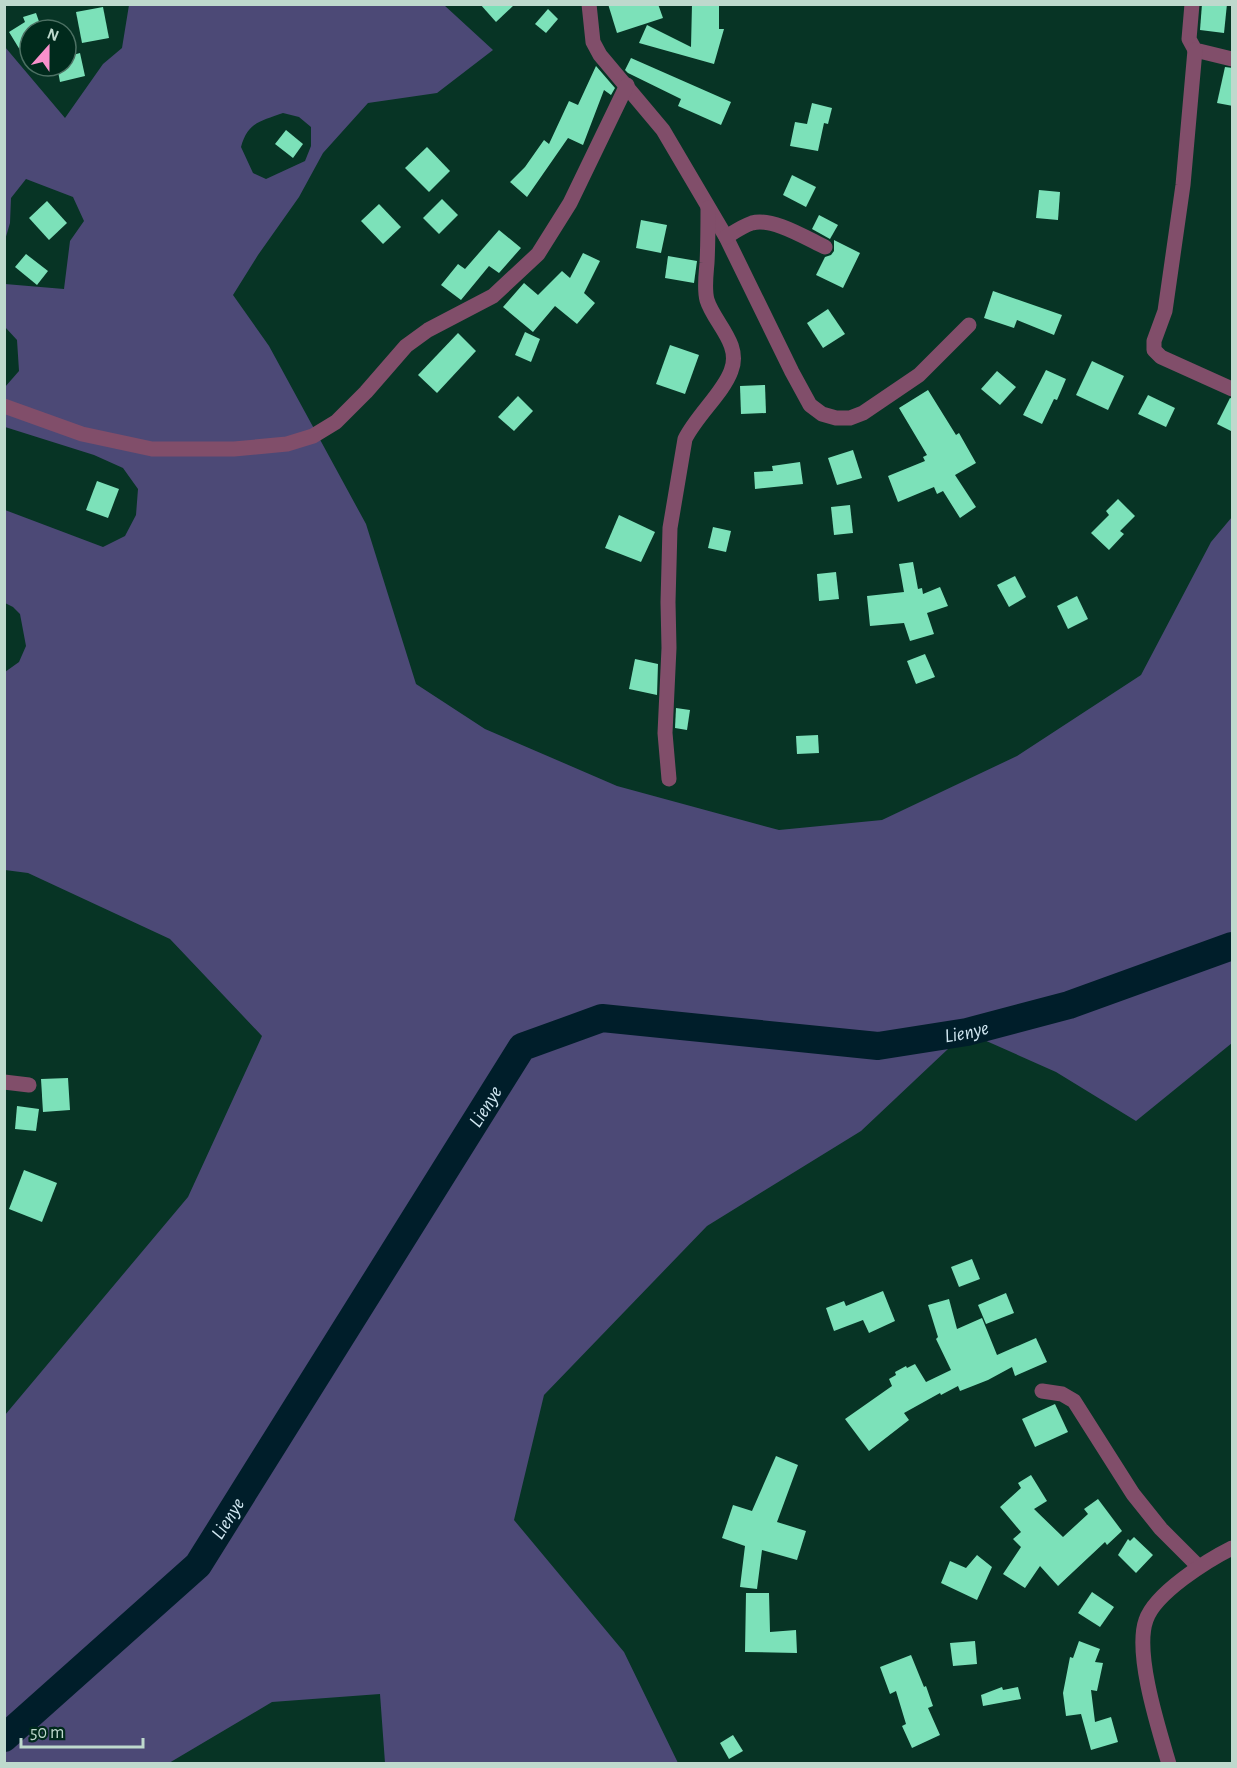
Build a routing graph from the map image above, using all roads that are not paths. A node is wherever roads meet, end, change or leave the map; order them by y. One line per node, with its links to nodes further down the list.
1 (589, 4): 5 (street)
2 (1192, 4): 3 (street)
3 (1195, 51): 4 (street); 10 (street)
4 (1233, 59)
5 (627, 85): 6 (street); 11 (street)
6 (708, 208): 7 (street); 12 (street)
7 (726, 237): 8 (street); 9 (street)
8 (825, 247)
9 (969, 325)
10 (1233, 389)
11 (4, 406)
12 (669, 779)
13 (4, 1082): 14 (street)
14 (29, 1085)
15 (1042, 1391): 17 (street)
16 (1233, 1548): 17 (street)
17 (1198, 1566): 18 (street)
18 (1169, 1764)

